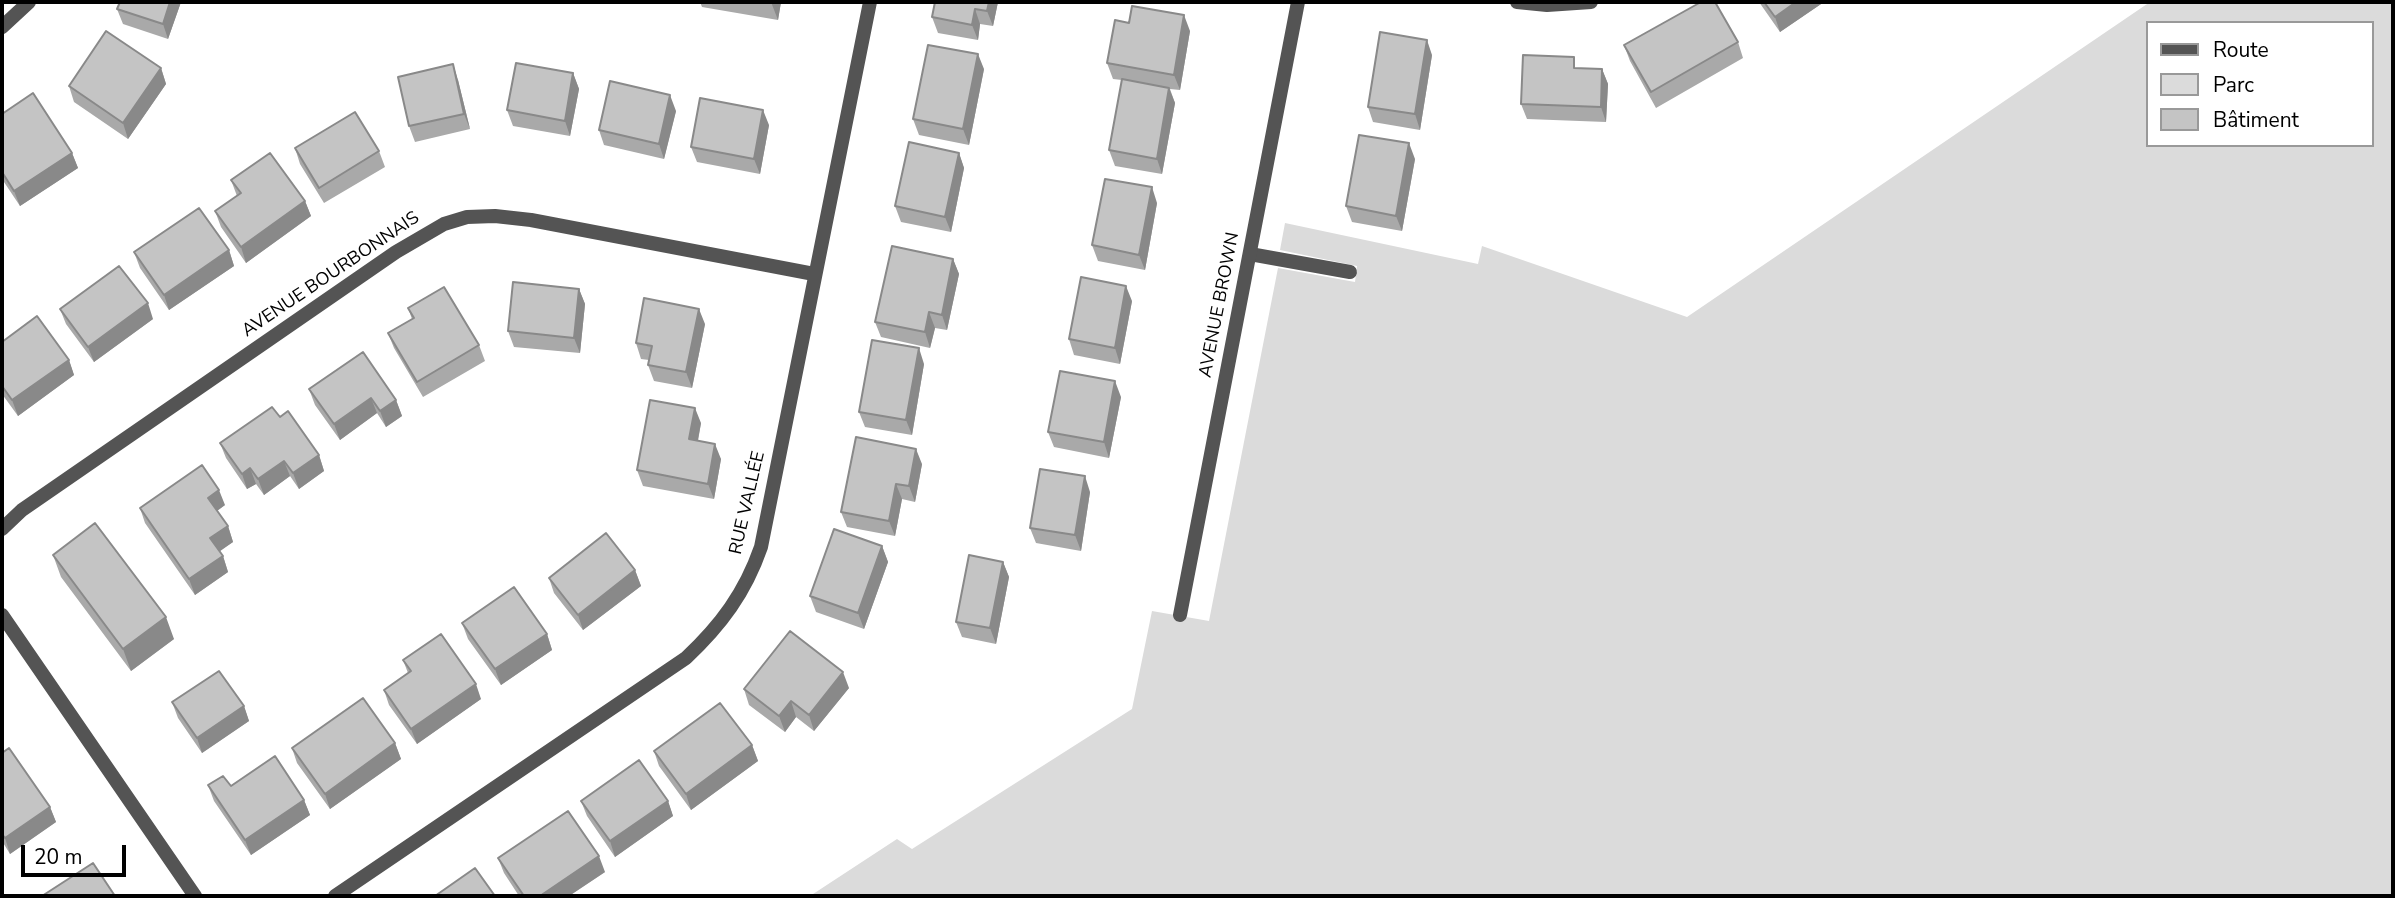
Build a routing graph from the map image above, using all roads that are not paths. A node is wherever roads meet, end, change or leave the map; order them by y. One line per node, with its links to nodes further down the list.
1 (29, 2): 6 (street)
2 (870, 2): 9 (street, RUE VALLÉE)
3 (1298, 2): 7 (street, AVENUE BROWN)
4 (1517, 2): 5 (street)
5 (1591, 2)
6 (2, 27)
7 (1250, 254): 8 (street); 12 (street, AVENUE BROWN)
8 (1350, 272)
9 (814, 274): 10 (street, AVENUE BOURBONNAIS); 14 (street, RUE VALLÉE)
10 (2, 529)
11 (2, 615): 13 (street)
12 (1180, 615)
13 (195, 896)
14 (335, 896)

